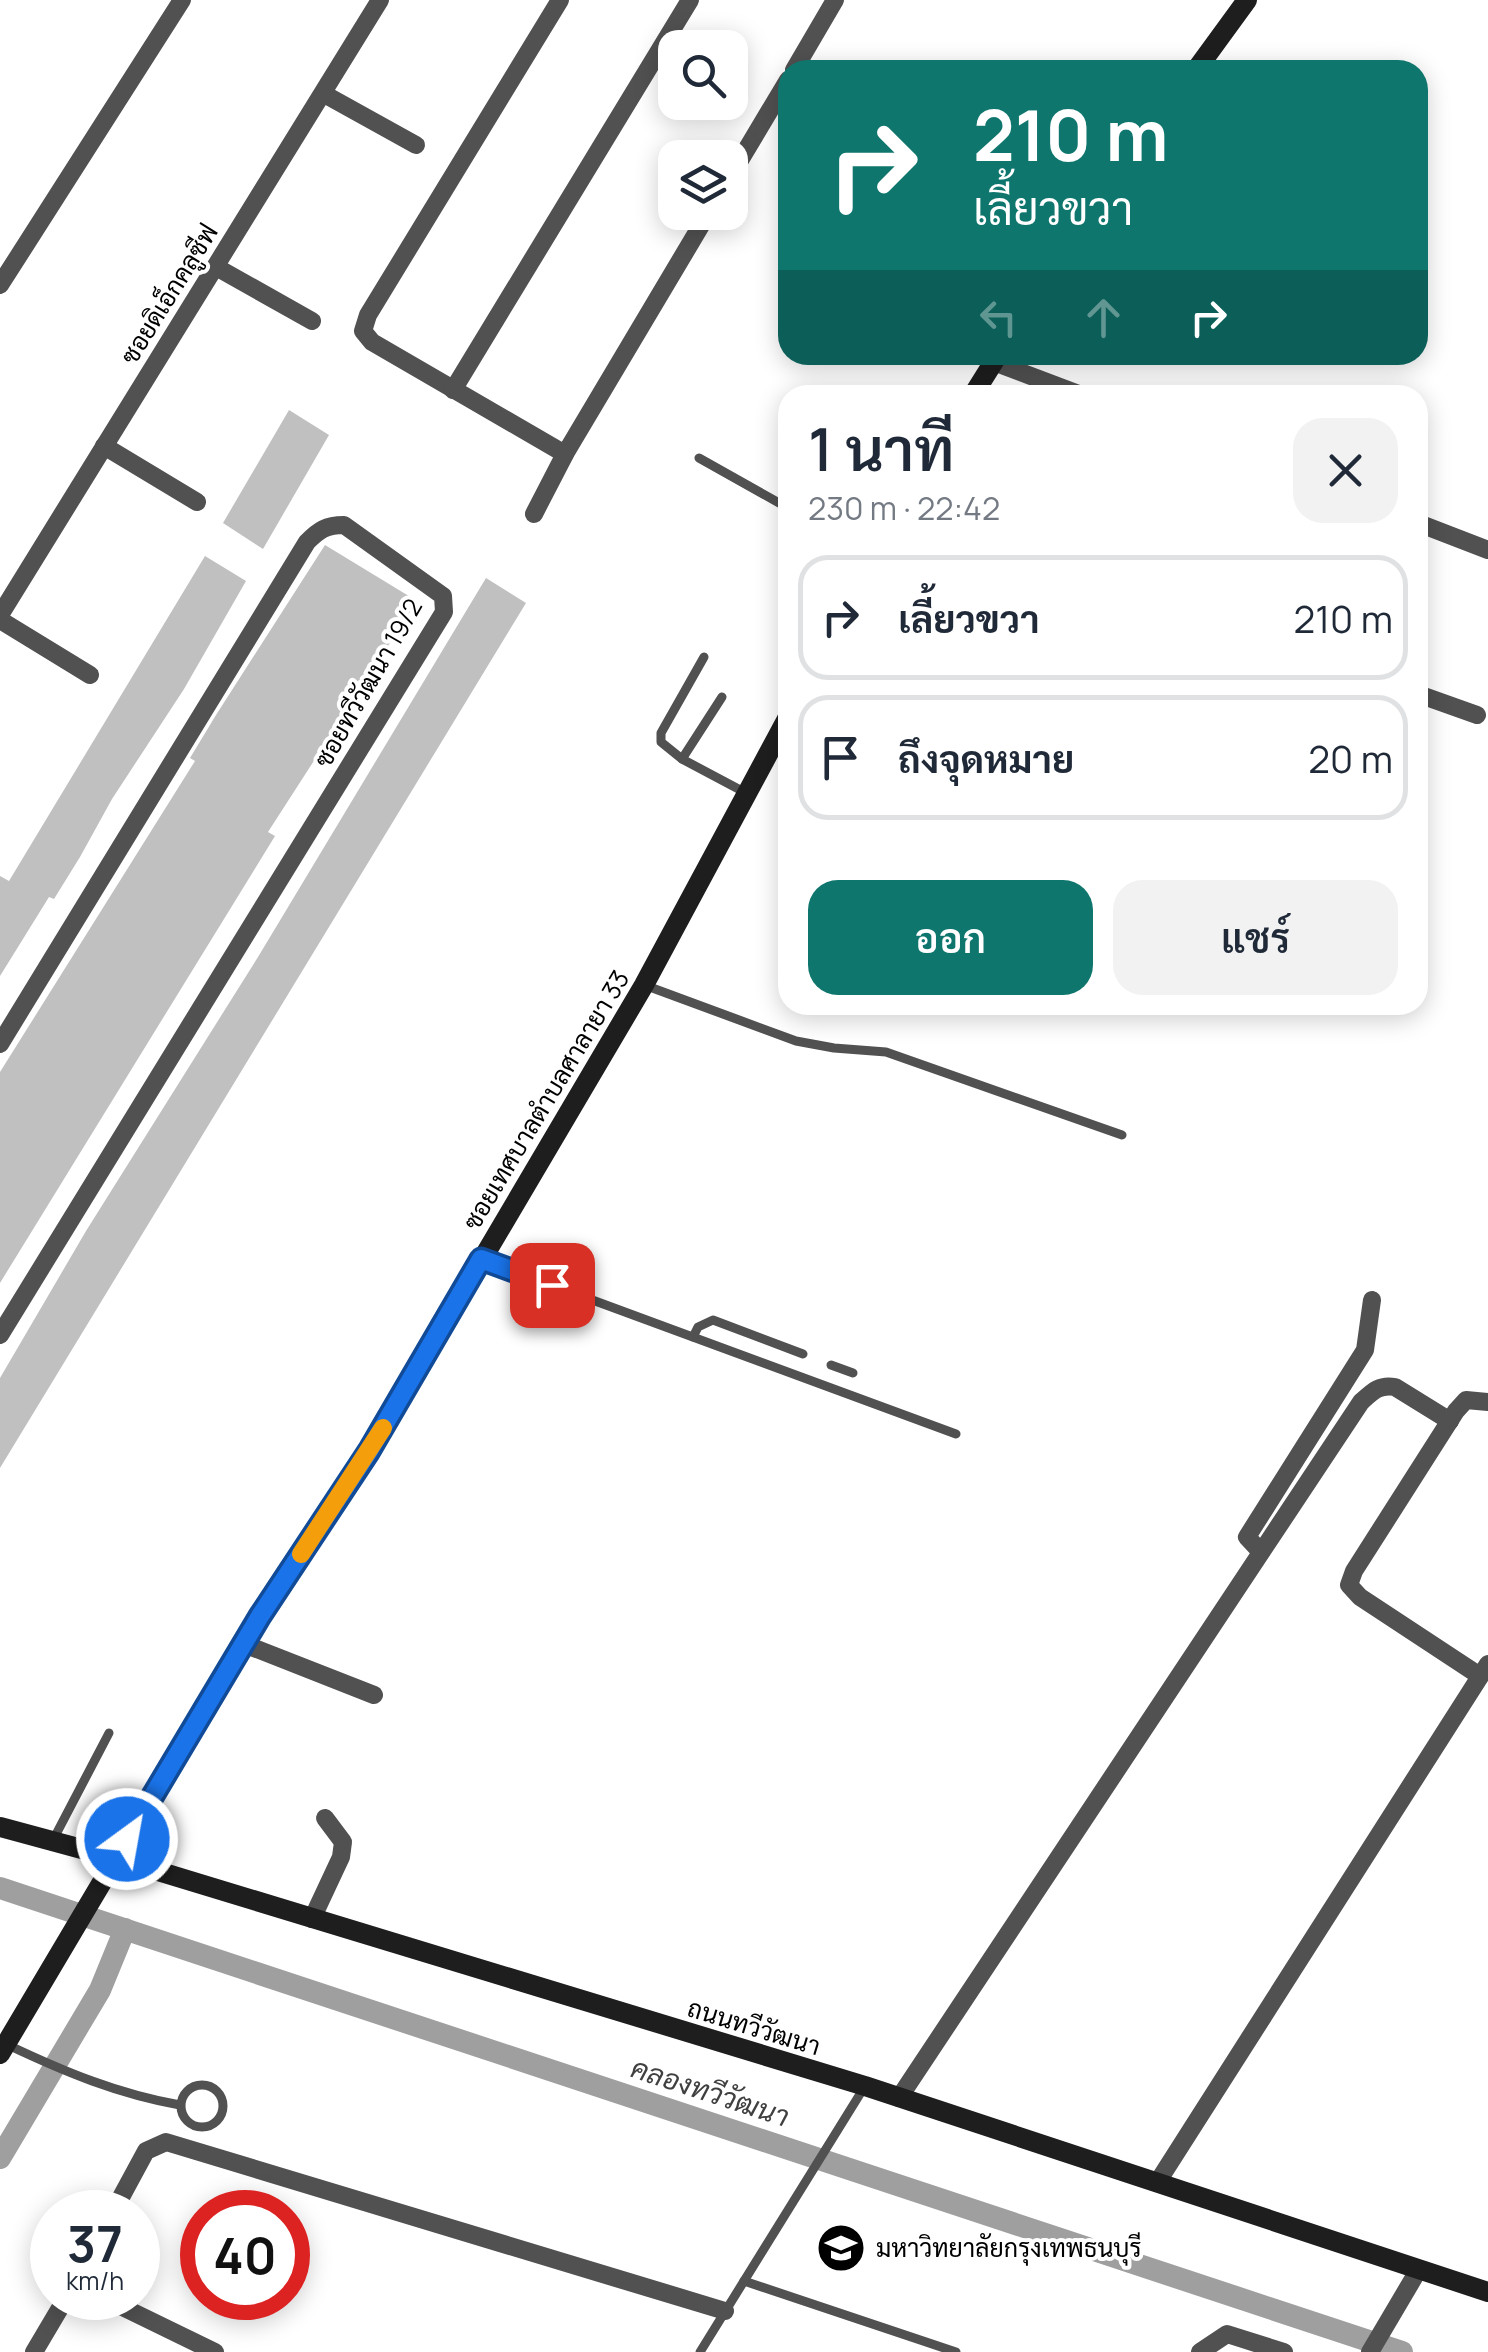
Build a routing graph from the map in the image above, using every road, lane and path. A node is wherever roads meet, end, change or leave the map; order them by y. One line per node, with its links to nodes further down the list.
1 (182, 0): 15 (street)
2 (380, 0): 9 (street, ซอยดิเอ็กคลูซีฟ)
3 (560, 0): 19 (street)
4 (690, 0): 19 (street)
5 (836, 0): 7 (street)
6 (1247, 0): 8 (street)
7 (800, 60)
8 (1203, 60)
9 (324, 94): 11 (street); 14 (street, ซอยดิเอ็กคลูซีฟ)
10 (778, 97): 12 (street)
11 (416, 145)
12 (748, 147)
13 (698, 230): 21 (street)
14 (216, 267): 16 (street); 20 (street, ซอยดิเอ็กคลูซีฟ)
15 (0, 285)
16 (312, 321)
17 (1012, 365): 18 (street)
18 (1059, 385)
19 (453, 390): 21 (street)
20 (104, 446): 23 (street); 28 (street, ซอยดิเอ็กคลูซีฟ)
21 (565, 454): 25 (street)
22 (699, 458): 24 (lane)
23 (198, 502)
24 (778, 502)
25 (534, 514)
26 (1428, 527): 27 (street)
27 (1488, 550)
28 (0, 617): 30 (street)
29 (704, 657): 35 (lane)
30 (90, 675)
31 (722, 697): 35 (lane)
32 (1428, 698): 33 (street)
33 (1477, 715)
34 (778, 735): 36 (street, ซอยเทศบาลตำบลศาลายา 33)
35 (682, 760): 36 (lane)
36 (746, 794): 37 (street, ซอยเทศบาลตำบลศาลายา 33)
37 (644, 985): 39 (lane); 40 (street, ซอยเทศบาลตำบลศาลายา 33)
38 (0, 1044): 42 (street, ซอยทวีวัฒนา 19/2)
39 (1122, 1135)
40 (481, 1259): 43 (lane); 51 (street, ซอยเทศบาลตำบลศาลายา 33)
41 (1372, 1300): 50 (street)
42 (0, 1335)
43 (694, 1337): 44 (lane); 49 (lane)
44 (802, 1354)
45 (832, 1366): 46 (lane)
46 (853, 1373)
47 (1488, 1402): 48 (street)
48 (1450, 1421): 50 (street); 52 (street)
49 (956, 1434)
50 (1260, 1552): 62 (street)
51 (244, 1644): 53 (street); 58 (street, ซอยเทศบาลตำบลศาลายา 33)
52 (1484, 1670): 64 (street)
53 (374, 1695)
54 (109, 1733): 57 (lane)
55 (326, 1818): 59 (street)
56 (0, 1827): 57 (street, ถนนทวีวัฒนา)
57 (52, 1842): 58 (street, ถนนทวีวัฒนา)
58 (115, 1858): 59 (street, ถนนทวีวัฒนา); 60 (street, ซอยเทศบาลตำบลศาลายา 33)
59 (312, 1918): 61 (street, ถนนทวีวัฒนา)
60 (3, 2049): 63 (lane)
61 (865, 2086): 62 (street, ถนนทวีวัฒนา); 67 (lane)
62 (899, 2098): 64 (street, ถนนทวีวัฒนา)
63 (180, 2104): 63 (lane)
64 (1156, 2183): 66 (street, ถนนทวีวัฒนา)
65 (125, 2190): 69 (street)
66 (1419, 2269): 68 (street, ถนนทวีวัฒนา); 78 (street)
67 (744, 2282): 69 (lane); 75 (lane)
68 (1488, 2292)
69 (725, 2311): 74 (lane)
70 (53, 2320): 72 (street)
71 (149, 2320): 73 (street)
72 (34, 2352)
73 (215, 2352)
74 (700, 2352)
75 (956, 2352)
76 (1200, 2352): 77 (street)
77 (1284, 2352)
78 (1370, 2352)

